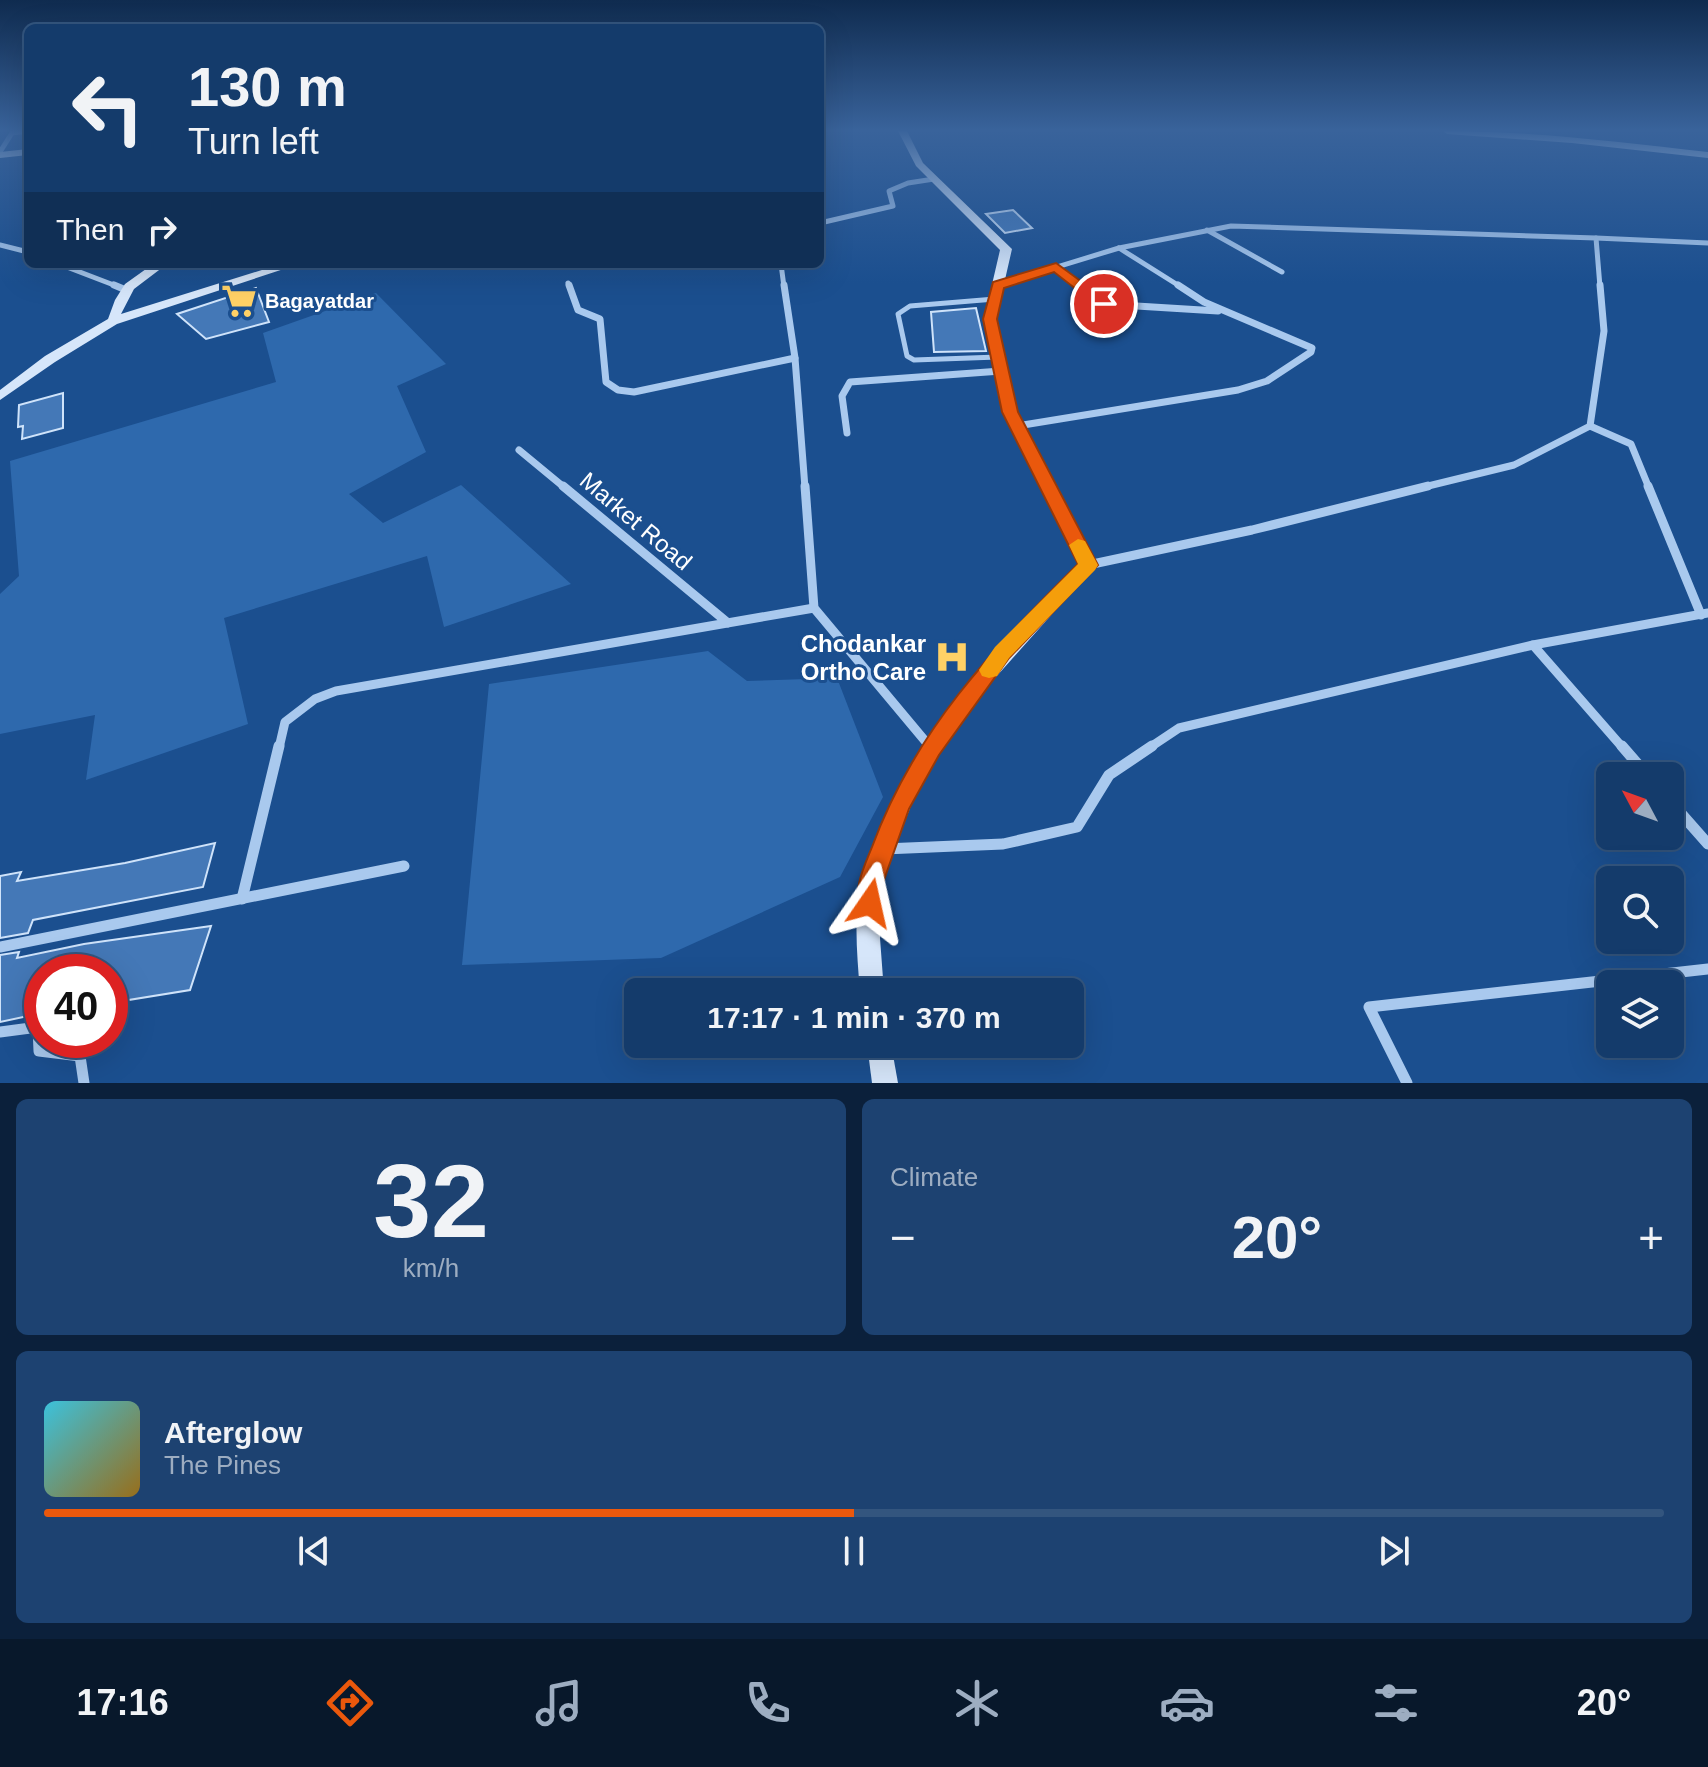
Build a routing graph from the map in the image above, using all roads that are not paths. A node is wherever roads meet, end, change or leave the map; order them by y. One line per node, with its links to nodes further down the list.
1 (917, 182): 3 (street)
2 (937, 182): 18 (street)
3 (824, 222)
4 (1206, 230): 5 (street); 8 (street); 15 (street)
5 (1596, 238): 6 (street); 25 (street)
6 (1708, 243)
7 (0, 245): 9 (street)
8 (1119, 248): 10 (street); 19 (street)
9 (24, 251)
10 (1056, 267): 18 (street); 19 (street)
11 (69, 268): 17 (street)
12 (154, 268): 17 (street)
13 (280, 268): 20 (street)
14 (782, 268): 21 (street)
15 (1282, 272)
16 (568, 283): 21 (street)
17 (126, 290): 20 (street)
18 (996, 292): 22 (street); 22 (lane)
19 (1222, 312): 24 (street)
20 (113, 321): 23 (street)
21 (795, 358): 29 (street)
22 (1000, 364): 24 (street); 26 (street)
23 (0, 396)
24 (1017, 426): 28 (street)
25 (1590, 426): 28 (street); 30 (street)
26 (847, 433)
27 (519, 450): 31 (street, Market Road)
28 (1088, 565): 33 (street)
29 (814, 608): 31 (street); 33 (street)
30 (1705, 614): 32 (street)
31 (728, 623): 39 (street)
32 (1533, 645): 34 (street); 37 (street)
33 (931, 748): 37 (street)
34 (1636, 762)
35 (1684, 817): 36 (street)
36 (1708, 844)
37 (883, 849): 42 (street)
38 (404, 866): 39 (street)
39 (242, 899): 40 (street)
40 (0, 947)
41 (1708, 969): 47 (street)
42 (870, 978)
43 (0, 1032): 45 (street)
44 (881, 1058): 46 (street)
45 (84, 1083)
46 (885, 1083)
47 (1407, 1083)

